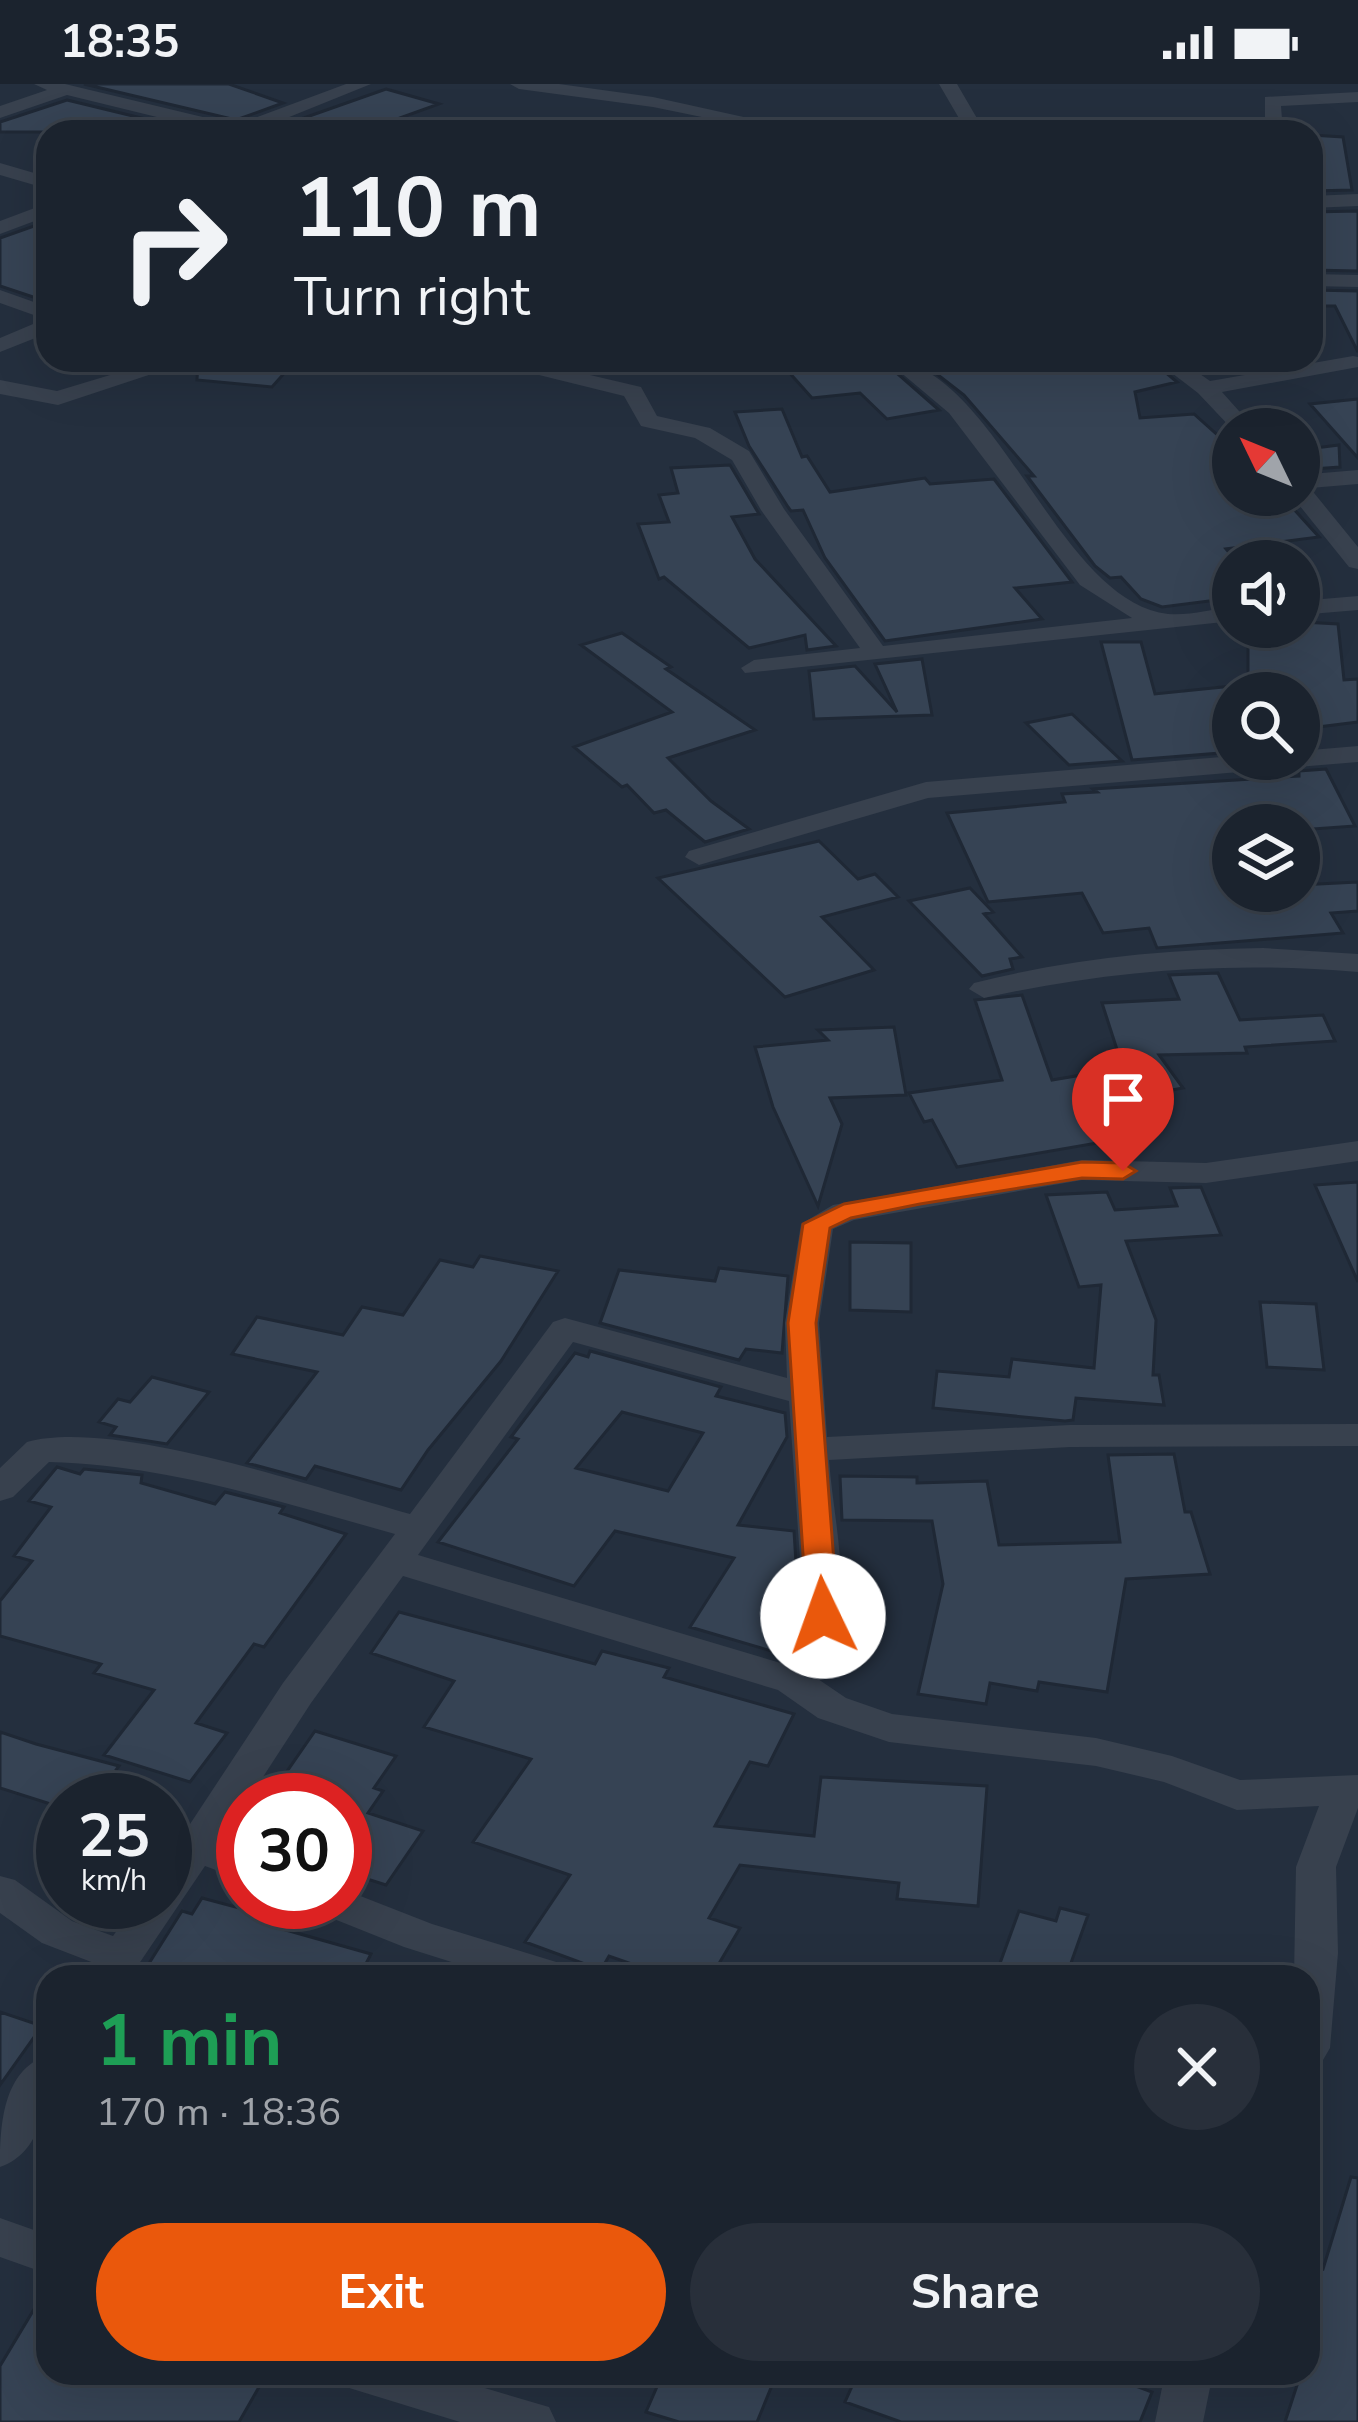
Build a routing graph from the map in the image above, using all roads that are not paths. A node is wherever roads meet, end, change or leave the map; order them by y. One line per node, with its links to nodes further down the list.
1 (43, 84): 5 (street)
2 (362, 84): 9 (street)
3 (519, 84): 10 (street)
4 (948, 84): 11 (street)
5 (65, 90): 7 (street); 8 (street)
6 (1358, 97): 12 (street)
7 (0, 112)
8 (187, 120)
9 (268, 120)
10 (727, 120)
11 (969, 120)
12 (1273, 120)
13 (0, 170): 14 (street)
14 (36, 180)
15 (1358, 200): 16 (street)
16 (1323, 201)
17 (36, 213): 18 (street)
18 (0, 228)
19 (1323, 280): 20 (street)
20 (1358, 281)
21 (0, 296): 22 (street)
22 (36, 310)
23 (36, 330): 24 (street)
24 (0, 346)
25 (1323, 351): 26 (street)
26 (1356, 363): 27 (street)
27 (1323, 368)
28 (144, 372): 33 (street)
29 (567, 372): 44 (street)
30 (911, 372): 43 (street)
31 (1183, 372): 34 (street)
32 (1302, 372): 34 (street)
33 (0, 387)
34 (1206, 388): 35 (street)
35 (1225, 408)
36 (1358, 476): 37 (street)
37 (1320, 482)
38 (1320, 513): 39 (street)
39 (1358, 562)
40 (1358, 603): 41 (street)
41 (1320, 606)
42 (1212, 616): 43 (street)
43 (1164, 621): 44 (street)
44 (877, 655): 45 (street)
45 (754, 668)
46 (1358, 754): 47 (street)
47 (699, 857)
48 (1358, 963): 49 (street)
49 (984, 989)
50 (1358, 1151): 51 (street)
51 (808, 1395): 53 (street); 55 (street)
52 (1358, 1436): 53 (street)
53 (812, 1449): 57 (street)
54 (0, 1489): 55 (street)
55 (415, 1528): 56 (street)
56 (392, 1560): 57 (street); 59 (street)
57 (792, 1680): 58 (street)
58 (1351, 1791): 68 (street)
59 (200, 1847): 60 (street); 61 (street)
60 (216, 1854)
61 (192, 1858)
62 (0, 1891): 65 (street)
63 (372, 1917): 67 (street)
64 (141, 1929): 66 (street)
65 (112, 1965)
66 (115, 1965)
67 (512, 1965)
68 (1316, 1965)
69 (36, 2092): 70 (street)
70 (0, 2150)
71 (0, 2237): 72 (street)
72 (36, 2250)
73 (404, 2385): 75 (street)
74 (1187, 2385): 76 (street)
75 (532, 2422)
76 (1179, 2422)

